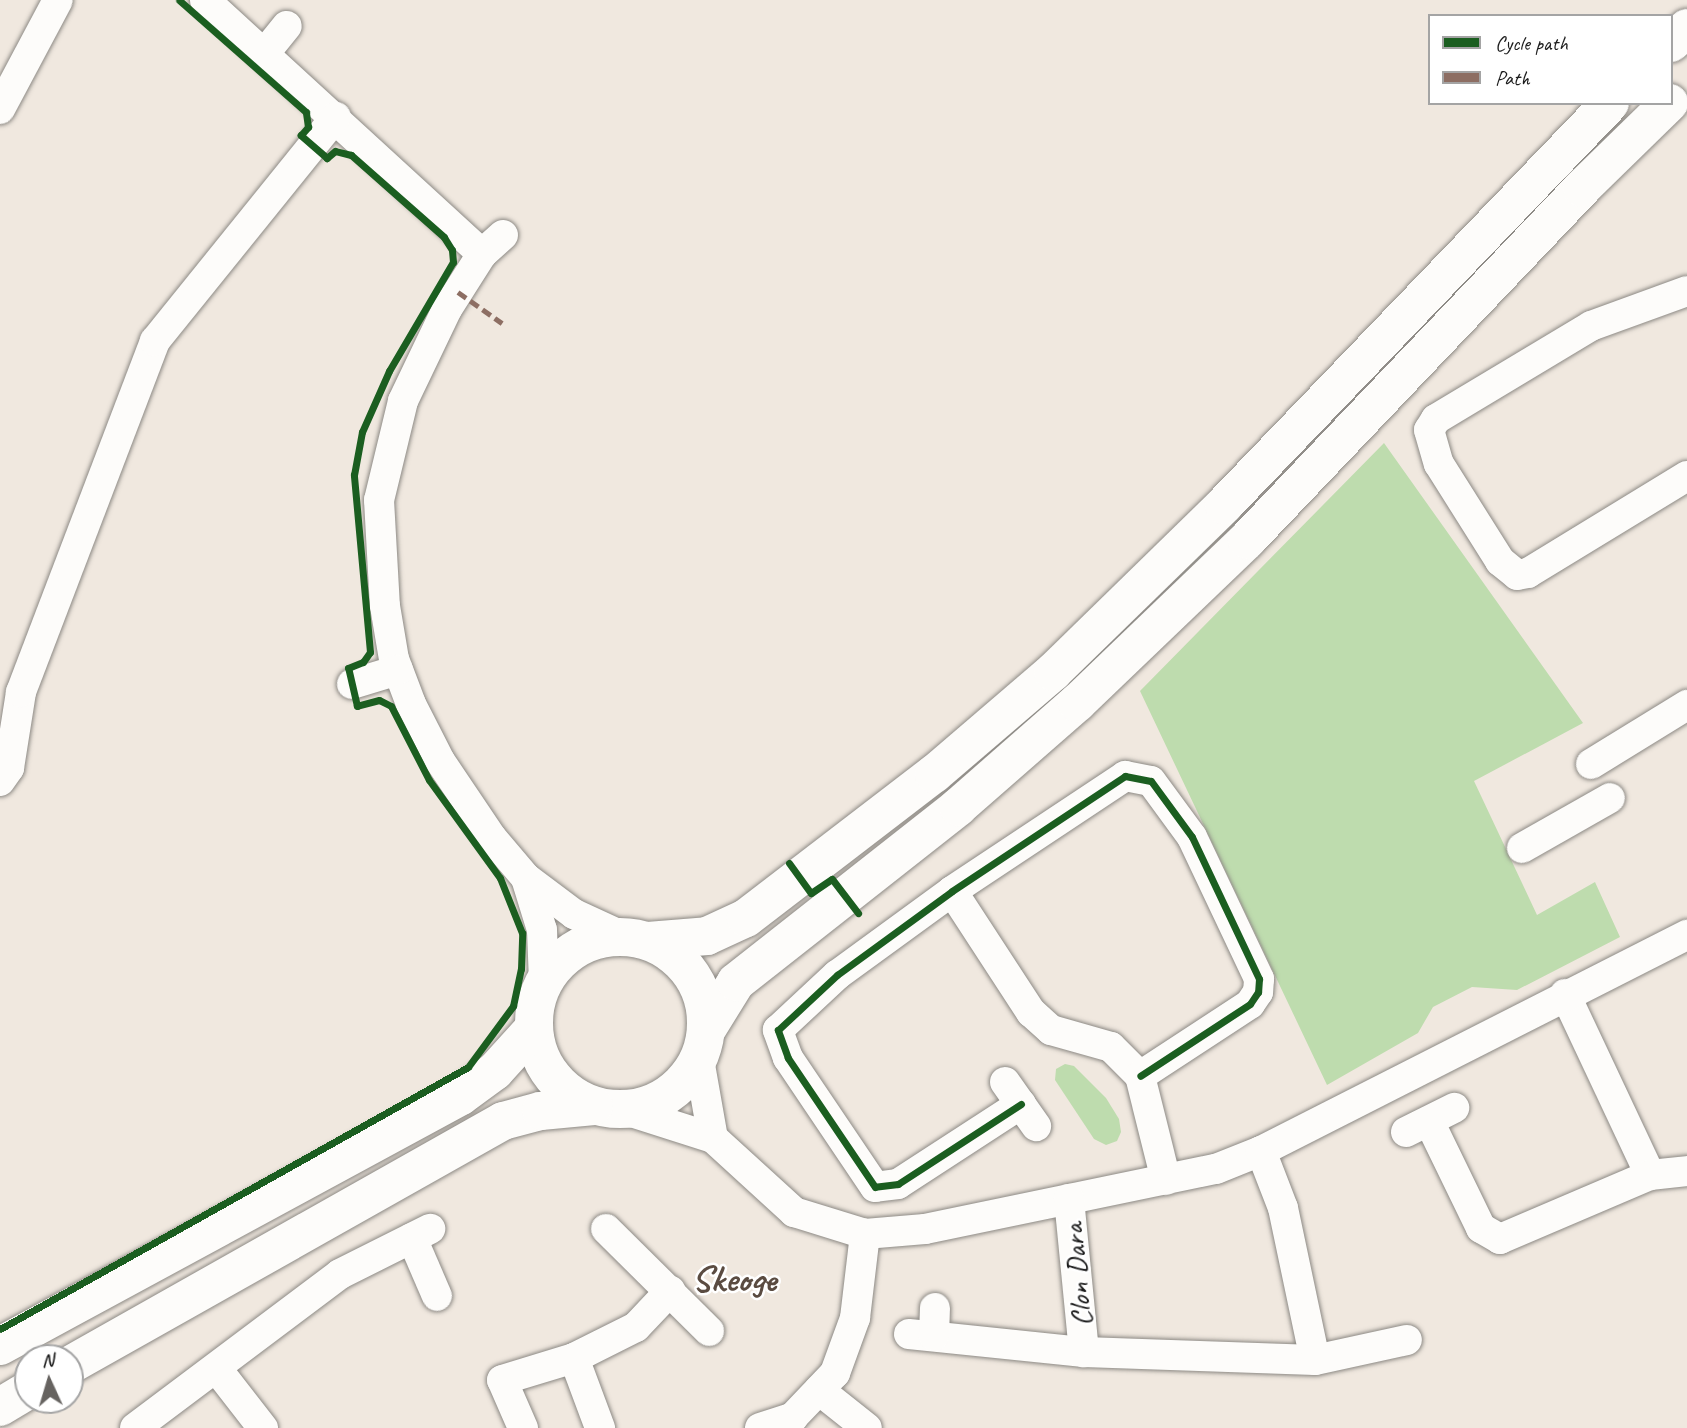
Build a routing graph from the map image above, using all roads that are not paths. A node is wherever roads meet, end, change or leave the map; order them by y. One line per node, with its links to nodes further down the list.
1 (58, 0): 11 (street)
2 (205, 0): 6 (street)
3 (287, 26): 6 (street)
4 (1687, 27): 5 (highway)
5 (1673, 41)
6 (264, 54): 12 (street)
7 (1687, 85): 8 (highway)
8 (1673, 99)
9 (1608, 105): 23 (highway)
10 (1667, 105): 27 (highway)
11 (0, 109)
12 (336, 117): 15 (street); 18 (street)
13 (1687, 291): 14 (street)
14 (1687, 476)
15 (398, 670): 16 (street); 20 (street)
16 (352, 684)
17 (1687, 705): 19 (street)
18 (0, 781)
19 (1522, 848)
20 (526, 878): 23 (street); 24 (street)
21 (952, 891): 28 (street); 28 (street); 29 (street)
22 (1687, 935): 25 (street)
23 (636, 939): 24 (highway); 27 (highway)
24 (544, 982): 26 (highway)
25 (1565, 994): 33 (street); 35 (street)
26 (534, 1028): 30 (highway); 45 (highway)
27 (703, 1044): 30 (highway); 32 (street)
28 (1140, 1076): 36 (street)
29 (1021, 1104)
30 (609, 1108): 32 (street); 47 (highway)
31 (1430, 1120): 35 (street)
32 (713, 1138): 39 (street)
33 (1261, 1151): 36 (street); 49 (street)
34 (1687, 1171): 35 (street)
35 (1650, 1175)
36 (1166, 1180): 37 (street)
37 (1069, 1199): 39 (street); 46 (street, Clon Dara)
38 (606, 1229): 40 (street)
39 (865, 1234): 51 (street)
40 (670, 1291): 43 (street); 48 (street)
41 (437, 1296): 50 (street)
42 (926, 1326): 46 (street)
43 (709, 1331)
44 (1408, 1342): 49 (street)
45 (0, 1346)
46 (1084, 1352): 49 (street)
47 (84, 1357)
48 (574, 1358): 54 (street); 55 (street)
49 (1315, 1360)
50 (217, 1369): 52 (street); 53 (street)
51 (820, 1390): 56 (street); 57 (street)
52 (135, 1428)
53 (262, 1428)
54 (523, 1428)
55 (600, 1428)
56 (760, 1428)
57 (867, 1428)

